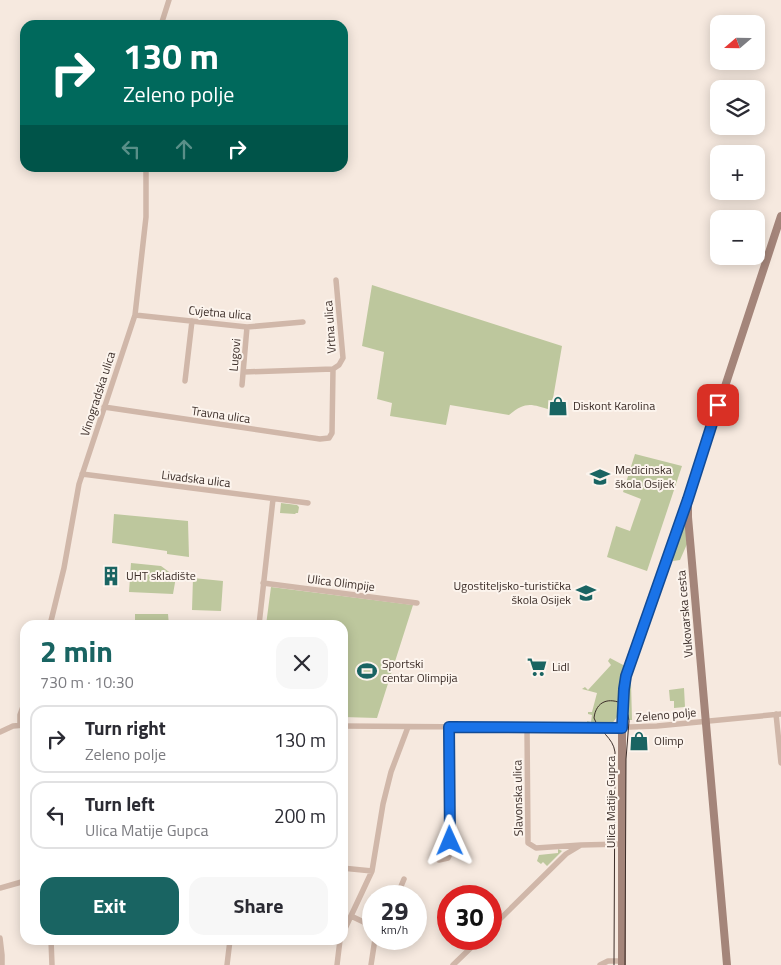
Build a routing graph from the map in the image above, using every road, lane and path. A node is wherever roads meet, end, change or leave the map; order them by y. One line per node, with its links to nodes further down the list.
1 (169, 0): 2 (street)
2 (163, 20)
3 (146, 172): 6 (street, Vinogradska ulica)
4 (781, 216): 18 (main road, Vukovarska cesta)
5 (336, 280): 10 (street, Vrtna ulica)
6 (135, 315): 7 (street, Cvjetna ulica); 14 (street, Vinogradska ulica)
7 (192, 321): 9 (street, Cvjetna ulica); 12 (street)
8 (303, 322): 9 (street, Cvjetna ulica)
9 (247, 327): 11 (street, Lugovi)
10 (333, 369): 11 (street, Vrtna ulica); 15 (street, Vrtna ulica)
11 (244, 372): 13 (street, Lugovi)
12 (185, 381)
13 (242, 385)
14 (104, 407): 15 (street, Travna ulica); 16 (street, Vinogradska ulica)
15 (332, 433)
16 (82, 474): 17 (street, Livadska ulica); 22 (street, Vinogradska ulica)
17 (273, 499): 19 (street, Livadska ulica); 20 (street)
18 (688, 499): 25 (main road, Vukovarska cesta); 31 (main road, Ulica Matije Gupca)
19 (308, 503)
20 (263, 583): 21 (street, Ulica Olimpije); 23 (street)
21 (417, 603)
22 (51, 620)
23 (259, 620)
24 (779, 714): 25 (street, Zeleno polje); 33 (street)
25 (706, 721): 31 (street, Zeleno polje); 62 (main road, Vukovarska cesta)
26 (20, 726): 32 (street)
27 (348, 726): 28 (street, Zeleno polje)
28 (408, 727): 29 (street, Zeleno polje); 38 (street)
29 (449, 727): 30 (street, Zeleno polje); 34 (street)
30 (527, 728): 31 (street, Zeleno polje); 36 (street, Slavonska ulica)
31 (622, 728): 35 (main road, Ulica Matije Gupca)
32 (0, 731)
33 (781, 764)
34 (450, 841)
35 (622, 844): 36 (street, Slavonska ulica); 54 (main road, Ulica Matije Gupca)
36 (581, 845): 44 (street)
37 (348, 869): 38 (street)
38 (372, 871): 43 (street)
39 (404, 879): 41 (street)
40 (20, 882): 42 (street)
41 (402, 885)
42 (0, 888)
43 (351, 916): 45 (street); 46 (street)
44 (502, 917)
45 (362, 921)
46 (348, 922)
47 (0, 938): 53 (street)
48 (51, 945): 56 (street)
49 (229, 945): 57 (street)
50 (340, 945): 58 (street)
51 (374, 950): 59 (street)
52 (469, 950): 60 (street)
53 (1, 954): 55 (street)
54 (622, 963): 61 (street)
55 (2, 965)
56 (52, 965)
57 (227, 965)
58 (337, 965)
59 (372, 965)
60 (453, 965)
61 (600, 965)
62 (727, 965)

